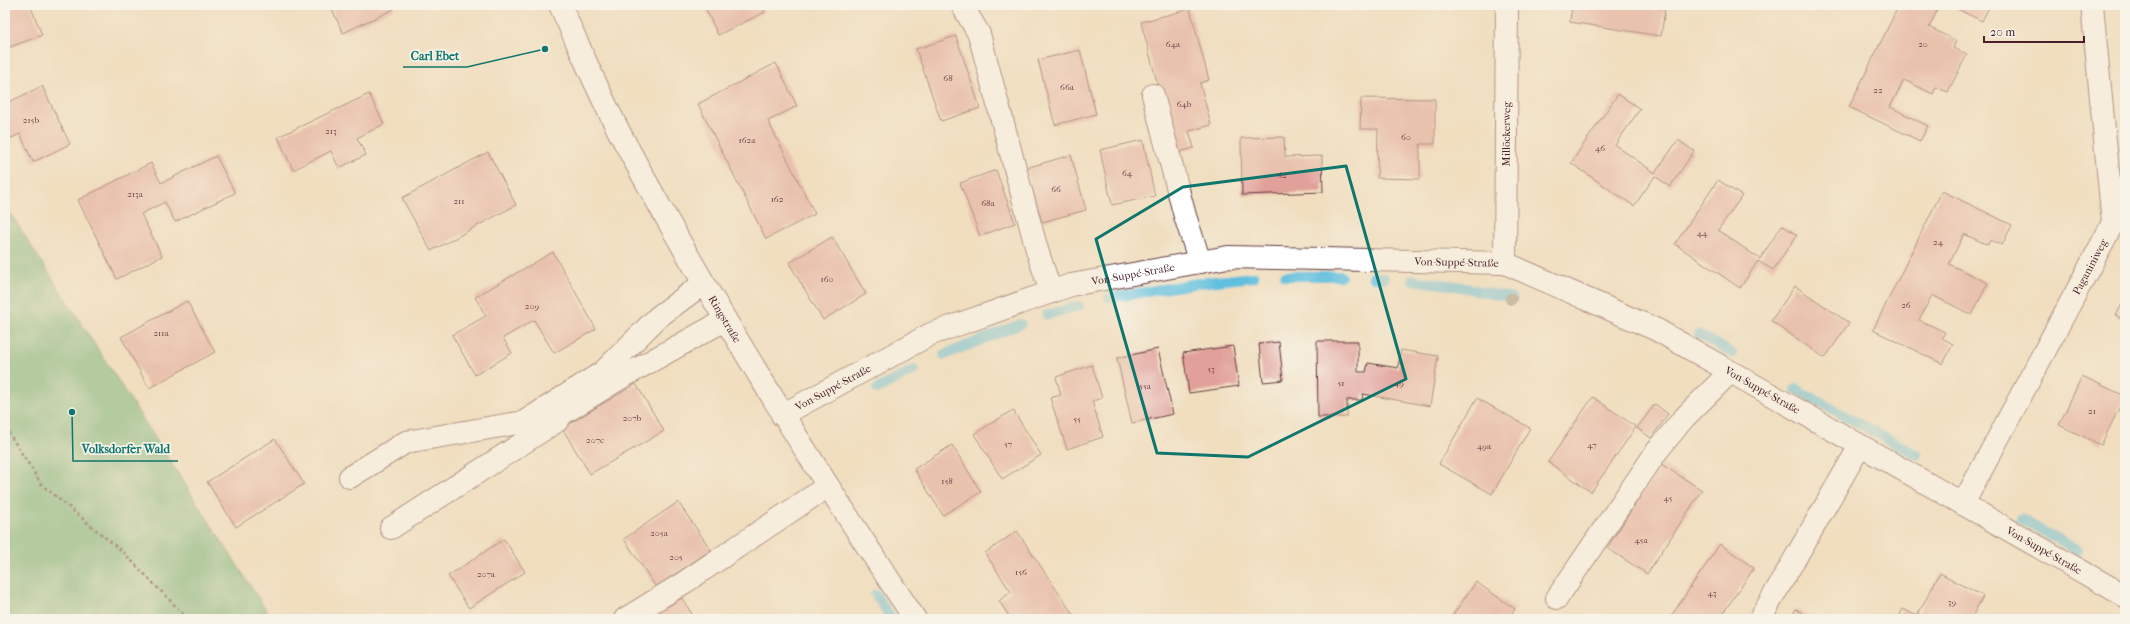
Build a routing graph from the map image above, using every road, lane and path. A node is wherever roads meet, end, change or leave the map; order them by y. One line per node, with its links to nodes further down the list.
1 (560, 5): 8 (street, Ringstraße)
2 (962, 5): 9 (street)
3 (1507, 5): 7 (street, Millöckerweg)
4 (2092, 5): 17 (street, Paganiniweg)
5 (1152, 95): 6 (street)
6 (1200, 262): 7 (street, Von-Suppé-Straße); 9 (street, Von-Suppé-Straße)
7 (1506, 263): 11 (street, Von-Suppé-Straße)
8 (704, 283): 10 (street, Ringstraße); 15 (street)
9 (1051, 292): 12 (street, Von-Suppé-Straße)
10 (725, 320): 12 (street, Ringstraße); 18 (street)
11 (1730, 372): 14 (street, Von-Suppé-Straße); 20 (street)
12 (782, 415): 16 (street, Ringstraße)
13 (5, 427): 21 (path)
14 (1860, 446): 17 (street, Von-Suppé-Straße); 24 (street)
15 (350, 477)
16 (828, 486): 22 (street); 23 (street, Ringstraße)
17 (1963, 504): 19 (street, Von-Suppé-Straße)
18 (391, 528)
19 (2125, 596)
20 (1557, 598)
21 (188, 619)
22 (625, 619)
23 (915, 619)
24 (1760, 619)

